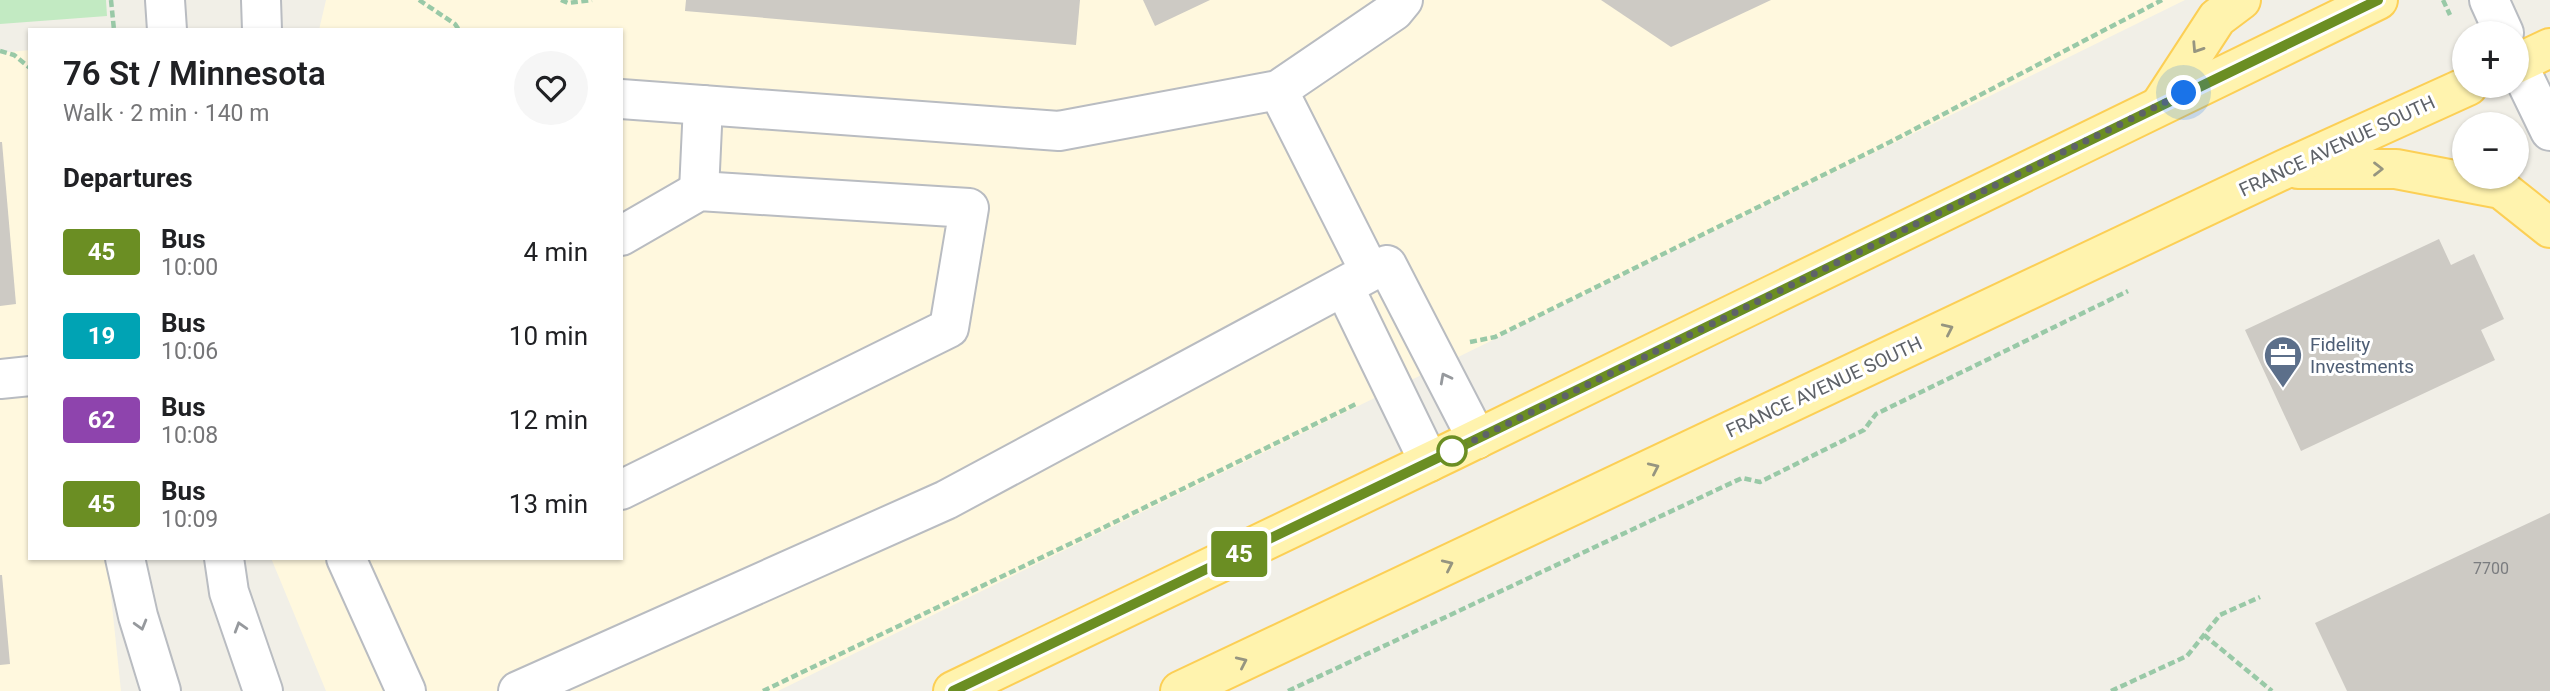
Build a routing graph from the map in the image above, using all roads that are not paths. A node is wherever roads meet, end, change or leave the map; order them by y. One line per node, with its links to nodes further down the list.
1 (1403, 0): 7 (street)
2 (2241, 0): 10 (main road, one-way to 10)
3 (2378, 0): 10 (main road)
4 (2489, 0): 5 (street)
5 (2501, 21)
6 (2529, 75): 12 (street)
7 (1278, 90): 11 (street); 18 (street)
8 (2452, 93): 13 (main road, FRANCE AVENUE SOUTH)
9 (623, 99): 11 (street)
10 (2161, 104): 21 (main road)
11 (702, 105): 14 (street)
12 (2550, 131)
13 (2285, 169): 15 (main road, one-way to 15); 32 (main road, FRANCE AVENUE SOUTH, one-way to 13)
14 (699, 191): 16 (street); 23 (street)
15 (2550, 228)
16 (623, 235)
17 (1387, 265): 21 (street, one-way to 17)
18 (1344, 287): 22 (street); 30 (street)
19 (28, 376): 20 (street)
20 (0, 379)
21 (1477, 439): 22 (main road)
22 (1429, 462): 31 (main road)
23 (623, 488)
24 (125, 560): 27 (street, one-way to 27)
25 (223, 560): 28 (street, one-way to 25)
26 (347, 560): 29 (street)
27 (161, 691)
28 (263, 691)
29 (406, 691)
30 (519, 691)
31 (953, 691)
32 (1180, 691)

